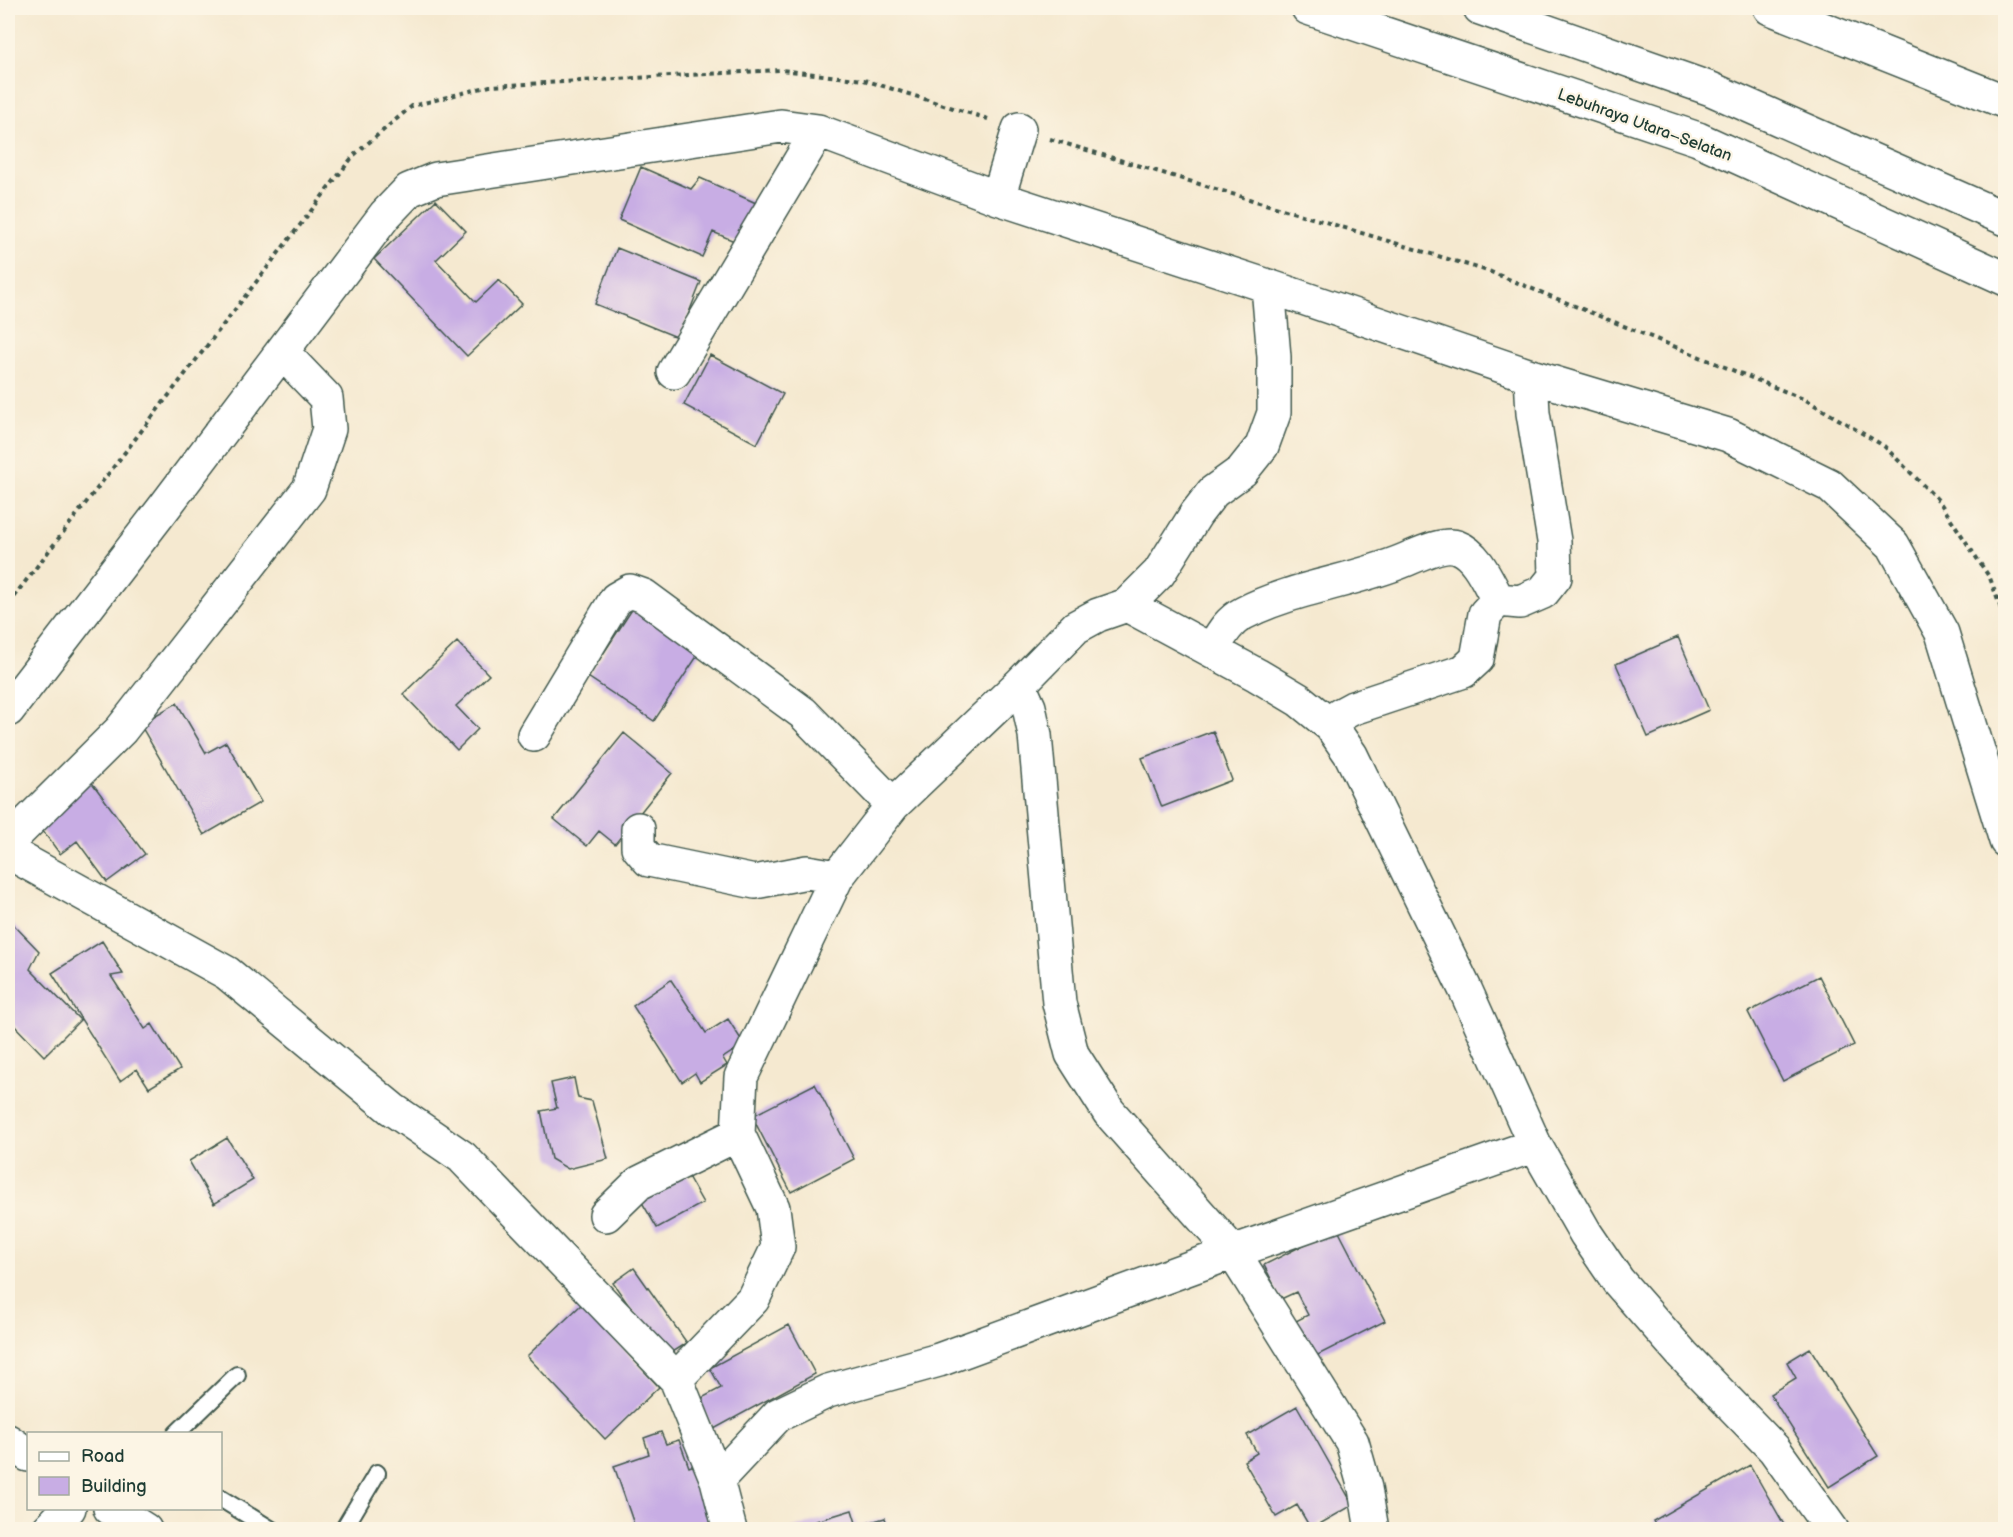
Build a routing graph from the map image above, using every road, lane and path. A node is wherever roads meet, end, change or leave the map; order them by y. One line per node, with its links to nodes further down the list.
1 (1308, 8): 9 (main road, Lebuhraya Utara–Selatan)
2 (1480, 8): 8 (main road)
3 (1770, 8): 4 (main road)
4 (2006, 102)
5 (1019, 129): 7 (main road); 15 (path); 17 (path)
6 (818, 131): 7 (main road); 11 (main road); 12 (main road)
7 (998, 198): 10 (main road)
8 (2006, 219)
9 (2006, 279)
10 (1268, 286): 13 (main road); 16 (main road)
11 (282, 352): 20 (main road); 26 (main road)
12 (674, 372)
13 (1531, 376): 14 (main road); 25 (main road)
14 (1498, 600): 18 (main road); 21 (main road)
15 (8, 604)
16 (1127, 605): 18 (main road); 19 (main road)
17 (2006, 623)
18 (1212, 650): 21 (main road)
19 (1019, 685): 23 (main road); 32 (main road)
20 (8, 710)
21 (1331, 726): 30 (main road)
22 (534, 735): 23 (main road)
23 (893, 805): 28 (main road)
24 (638, 829): 28 (main road)
25 (2006, 841)
26 (8, 842)
27 (8, 852): 34 (main road)
28 (837, 877): 29 (main road)
29 (738, 1134): 31 (main road); 34 (main road)
30 (1535, 1145): 32 (main road); 49 (main road)
31 (606, 1215)
32 (1233, 1252): 39 (main road); 48 (main road)
33 (237, 1375): 35 (lane)
34 (676, 1379): 39 (main road)
35 (178, 1432)
36 (8, 1441): 37 (main road)
37 (27, 1454)
38 (377, 1473): 46 (lane)
39 (717, 1480): 47 (main road)
40 (222, 1499): 45 (lane)
41 (68, 1510): 43 (main road)
42 (112, 1510): 44 (main road)
43 (48, 1530)
44 (145, 1530)
45 (272, 1530)
46 (343, 1530)
47 (730, 1530)
48 (1372, 1530)
49 (1832, 1530)

